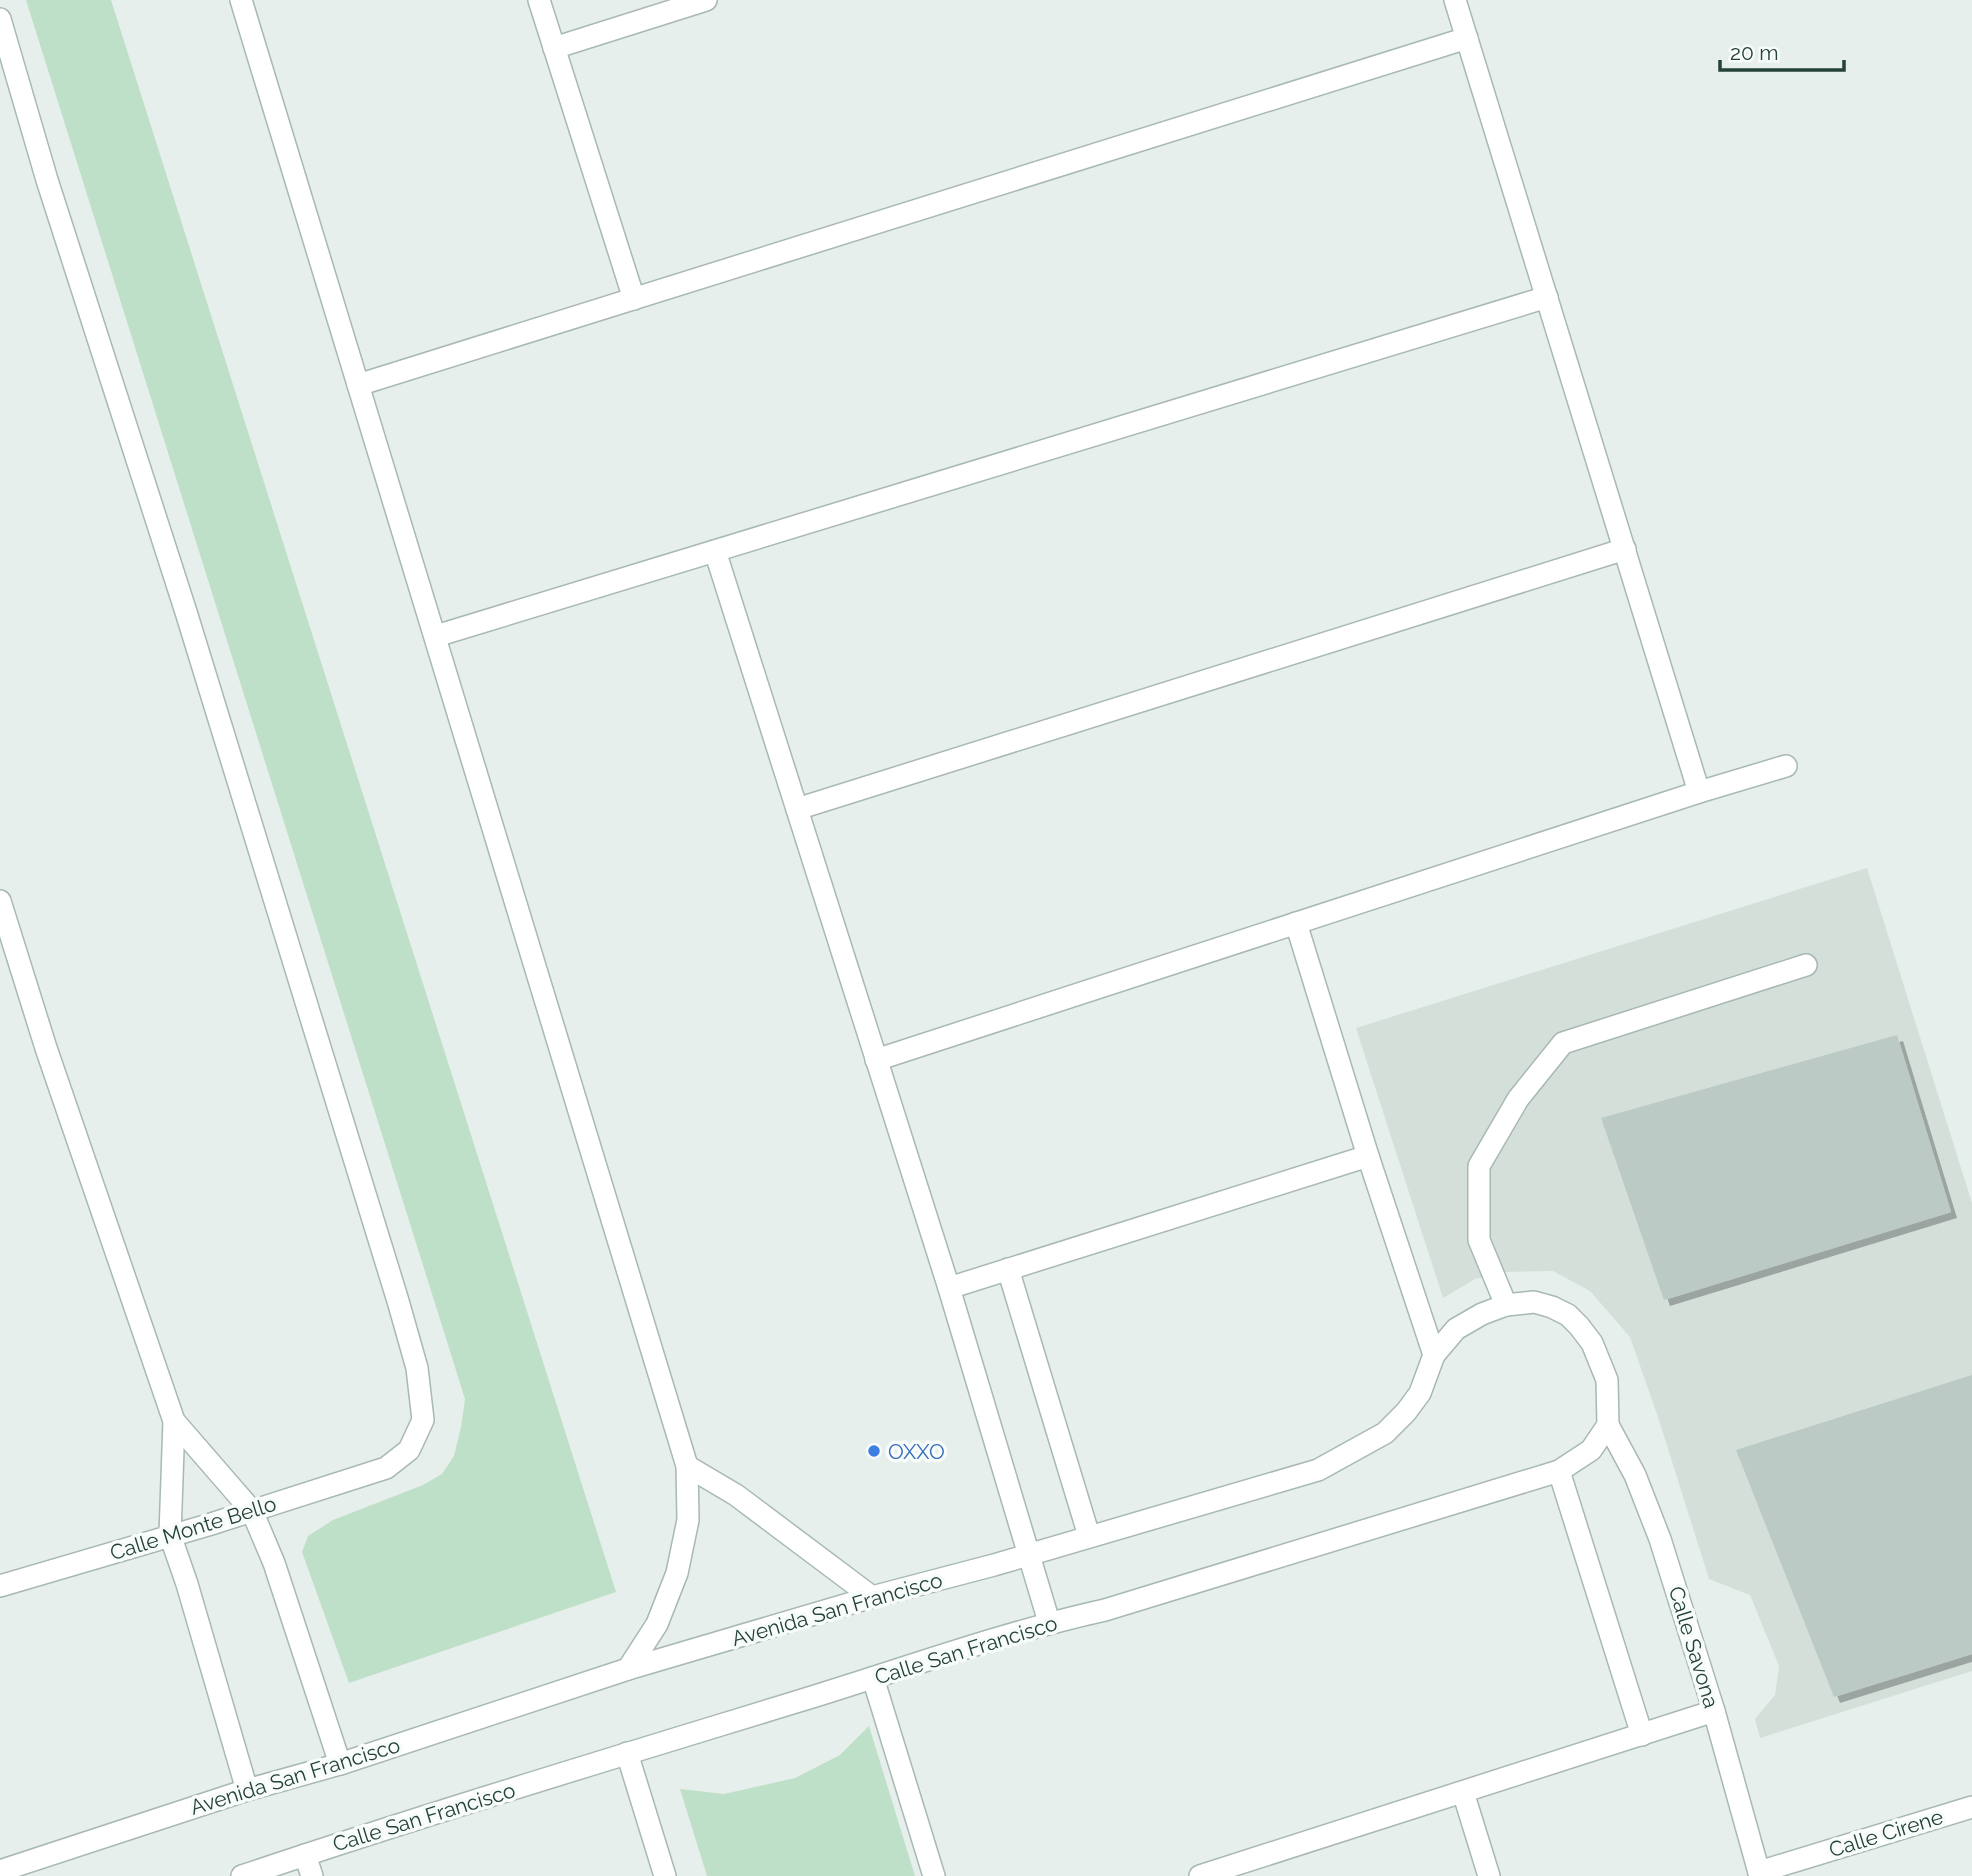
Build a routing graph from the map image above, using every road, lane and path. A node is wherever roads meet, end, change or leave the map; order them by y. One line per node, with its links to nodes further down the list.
1 (241, 0): 10 (street)
2 (539, 0): 7 (street)
3 (706, 0): 7 (street)
4 (1455, 0): 6 (street)
5 (0, 19): 30 (street, Calle Monte Bello)
6 (1467, 38): 8 (street); 9 (street)
7 (554, 48): 9 (street)
8 (1547, 297): 11 (street); 12 (street)
9 (634, 299): 10 (street)
10 (358, 385): 13 (street)
11 (1625, 550): 15 (street); 16 (street)
12 (715, 551): 13 (street); 16 (street)
13 (436, 636): 28 (street)
14 (1786, 766): 15 (street)
15 (1699, 792): 18 (street)
16 (797, 809): 20 (street)
17 (0, 901): 26 (street)
18 (1296, 923): 20 (street); 21 (street)
19 (1806, 965): 24 (street)
20 (876, 1060): 23 (street)
21 (1368, 1156): 22 (street); 25 (street)
22 (1008, 1269): 23 (street); 32 (street)
23 (949, 1289): 33 (street)
24 (1506, 1305): 25 (street, Avenida San Francisco); 27 (street, Avenida San Francisco)
25 (1434, 1355): 32 (street, Avenida San Francisco)
26 (174, 1421): 30 (street); 31 (street)
27 (1608, 1425): 29 (street, Calle San Francisco); 39 (street, Calle Savona)
28 (687, 1466): 35 (street); 37 (street)
29 (1559, 1471): 36 (street, Calle San Francisco); 40 (street)
30 (252, 1511): 31 (street, Calle Monte Bello); 42 (street)
31 (170, 1535): 34 (street, Calle Monte Bello); 43 (street)
32 (1089, 1536): 33 (street, Avenida San Francisco)
33 (1029, 1555): 35 (street, Avenida San Francisco); 36 (street)
34 (0, 1586)
35 (872, 1597): 37 (street, Avenida San Francisco)
36 (1049, 1622): 38 (street, Calle San Francisco)
37 (628, 1669): 42 (street, Avenida San Francisco)
38 (873, 1678): 41 (street, Calle San Francisco); 53 (street)
39 (1714, 1711): 40 (street); 48 (street, Calle Savona)
40 (1642, 1735): 44 (street)
41 (627, 1753): 46 (street, Calle San Francisco); 52 (street)
42 (340, 1764): 43 (street, Avenida San Francisco)
43 (247, 1790): 47 (street, Avenida San Francisco)
44 (1463, 1792): 49 (street); 54 (street)
45 (1972, 1807): 48 (street, Calle Cirene)
46 (305, 1855): 50 (street, Calle San Francisco); 51 (street)
47 (0, 1871)
48 (1760, 1874)
49 (1204, 1875)
50 (242, 1876)
51 (312, 1876)
52 (665, 1876)
53 (934, 1876)
54 (1489, 1876)

